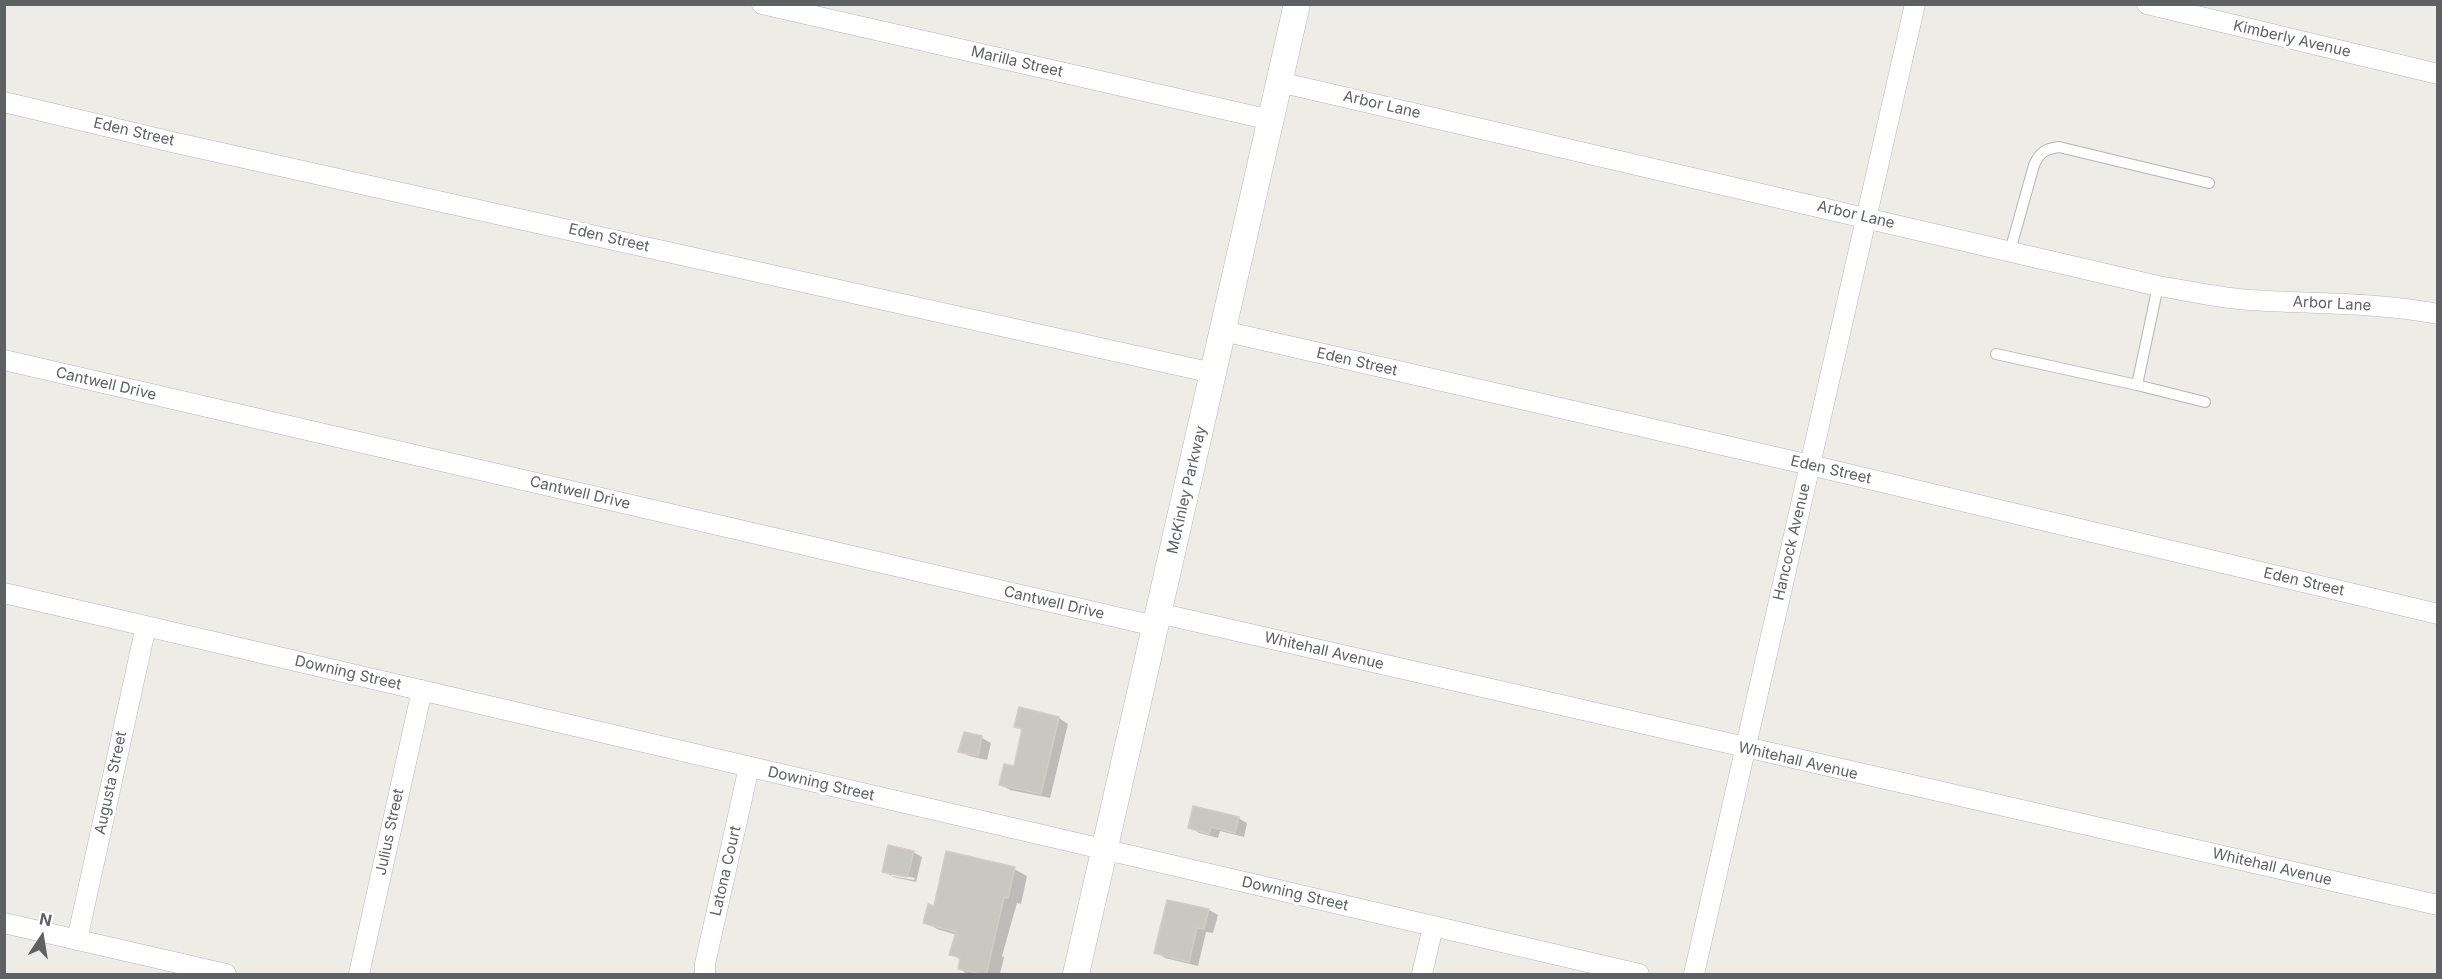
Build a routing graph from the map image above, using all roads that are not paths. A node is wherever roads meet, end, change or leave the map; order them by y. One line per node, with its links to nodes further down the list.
1 (762, 4): 8 (street, Marilla Street)
2 (1297, 4): 6 (street, McKinley Parkway)
3 (1915, 4): 10 (street, Hancock Avenue)
4 (2147, 4): 5 (street, Kimberly Avenue)
5 (2438, 74)
6 (1279, 82): 8 (street, McKinley Parkway); 10 (street, Arbor Lane)
7 (4, 102): 17 (street, Eden Street)
8 (1271, 120): 14 (street, McKinley Parkway)
9 (2209, 183): 11 (lane)
10 (1867, 217): 11 (street, Arbor Lane); 20 (street, Hancock Avenue)
11 (2010, 251): 12 (street, Arbor Lane)
12 (2158, 286): 13 (street, Arbor Lane); 18 (lane)
13 (2438, 314)
14 (1223, 331): 17 (street, McKinley Parkway); 20 (street, Eden Street)
15 (1995, 354): 18 (lane)
16 (4, 360): 23 (street, Cantwell Drive)
17 (1213, 373): 23 (street, McKinley Parkway)
18 (2137, 385): 19 (lane)
19 (2205, 402)
20 (1810, 465): 22 (street, Eden Street); 26 (street, Hancock Avenue)
21 (4, 593): 24 (street, Downing Street)
22 (2438, 614)
23 (1157, 620): 26 (street, Whitehall Avenue); 28 (street, McKinley Parkway)
24 (146, 626): 25 (street, Downing Street); 32 (street, Augusta Street)
25 (422, 690): 27 (street, Downing Street); 34 (street, Julius Street)
26 (1745, 749): 29 (street, Whitehall Avenue); 39 (street, Hancock Avenue)
27 (749, 767): 28 (street, Downing Street); 35 (street, Latona Court)
28 (1104, 850): 31 (street, Downing Street); 36 (street, McKinley Parkway)
29 (2438, 905)
30 (4, 923): 32 (street)
31 (1433, 927): 37 (street); 38 (street, Downing Street)
32 (76, 940): 33 (street)
33 (226, 975)
34 (359, 975)
35 (705, 975)
36 (1076, 975)
37 (1422, 975)
38 (1638, 975)
39 (1694, 975)

